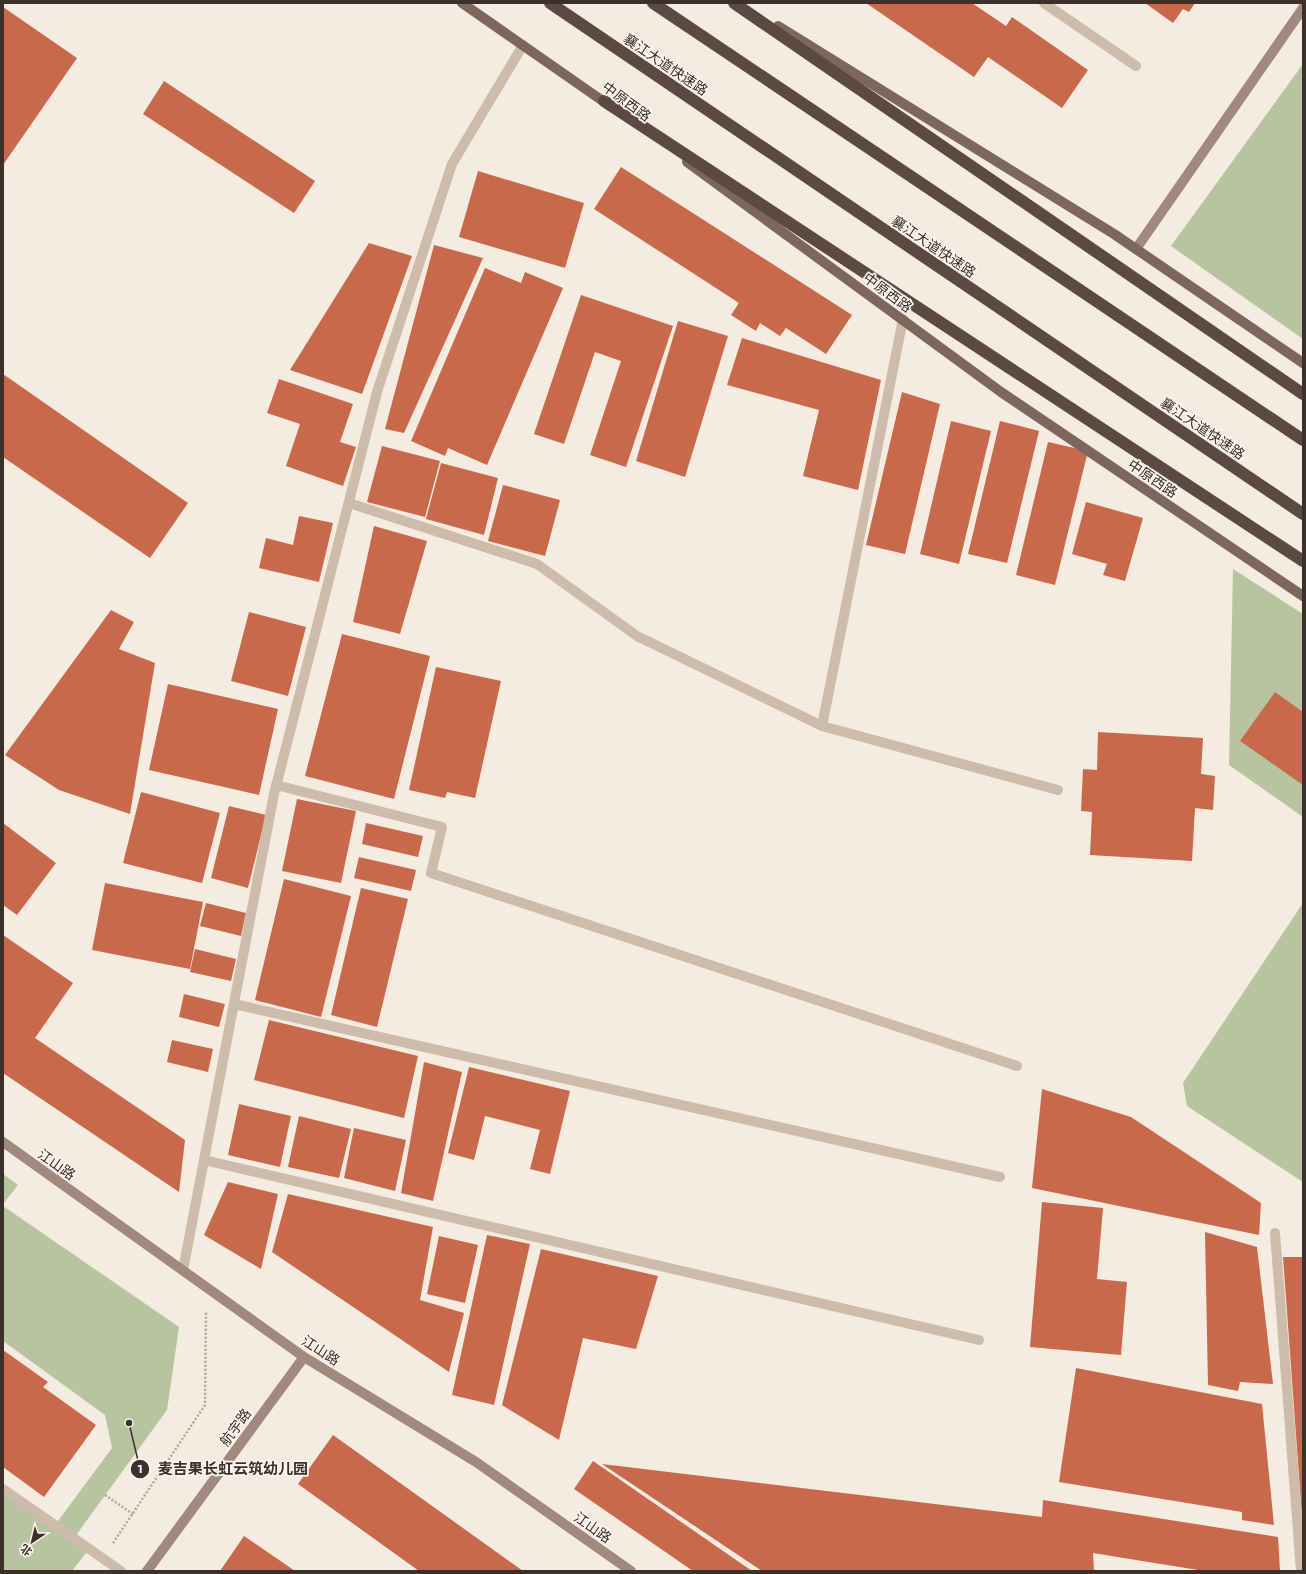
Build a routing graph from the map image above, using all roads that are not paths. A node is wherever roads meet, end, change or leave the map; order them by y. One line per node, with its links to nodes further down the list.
1 (462, 3): 8 (main road, 中原西路)
2 (550, 3): 17 (highway, 襄江大道快速路)
3 (653, 3): 15 (highway)
4 (734, 3): 14 (highway)
5 (740, 3): 11 (main road)
6 (1044, 3): 9 (street)
7 (1303, 8): 11 (street)
8 (523, 45): 10 (main road, 中原西路); 16 (street)
9 (1136, 66)
10 (604, 101): 12 (main road, 中原西路); 18 (highway)
11 (1136, 249): 13 (main road)
12 (903, 320): 19 (main road, 中原西路); 20 (street)
13 (1303, 363)
14 (1303, 394)
15 (1303, 440)
16 (349, 503): 20 (street); 21 (street)
17 (1303, 514)
18 (1303, 561)
19 (1303, 596)
20 (822, 726): 22 (street)
21 (276, 785): 23 (street); 24 (street)
22 (1058, 790)
23 (234, 1004): 26 (street); 27 (street)
24 (1017, 1066)
25 (3, 1142): 29 (street, 江山路)
26 (204, 1160): 29 (street); 30 (street)
27 (1000, 1177)
28 (1276, 1233): 36 (street)
29 (183, 1270): 31 (street, 江山路)
30 (979, 1340)
31 (304, 1357): 34 (street, 航宇路); 35 (street, 江山路)
32 (3, 1489): 33 (street)
33 (121, 1571)
34 (147, 1571)
35 (631, 1571)
36 (1301, 1571)

